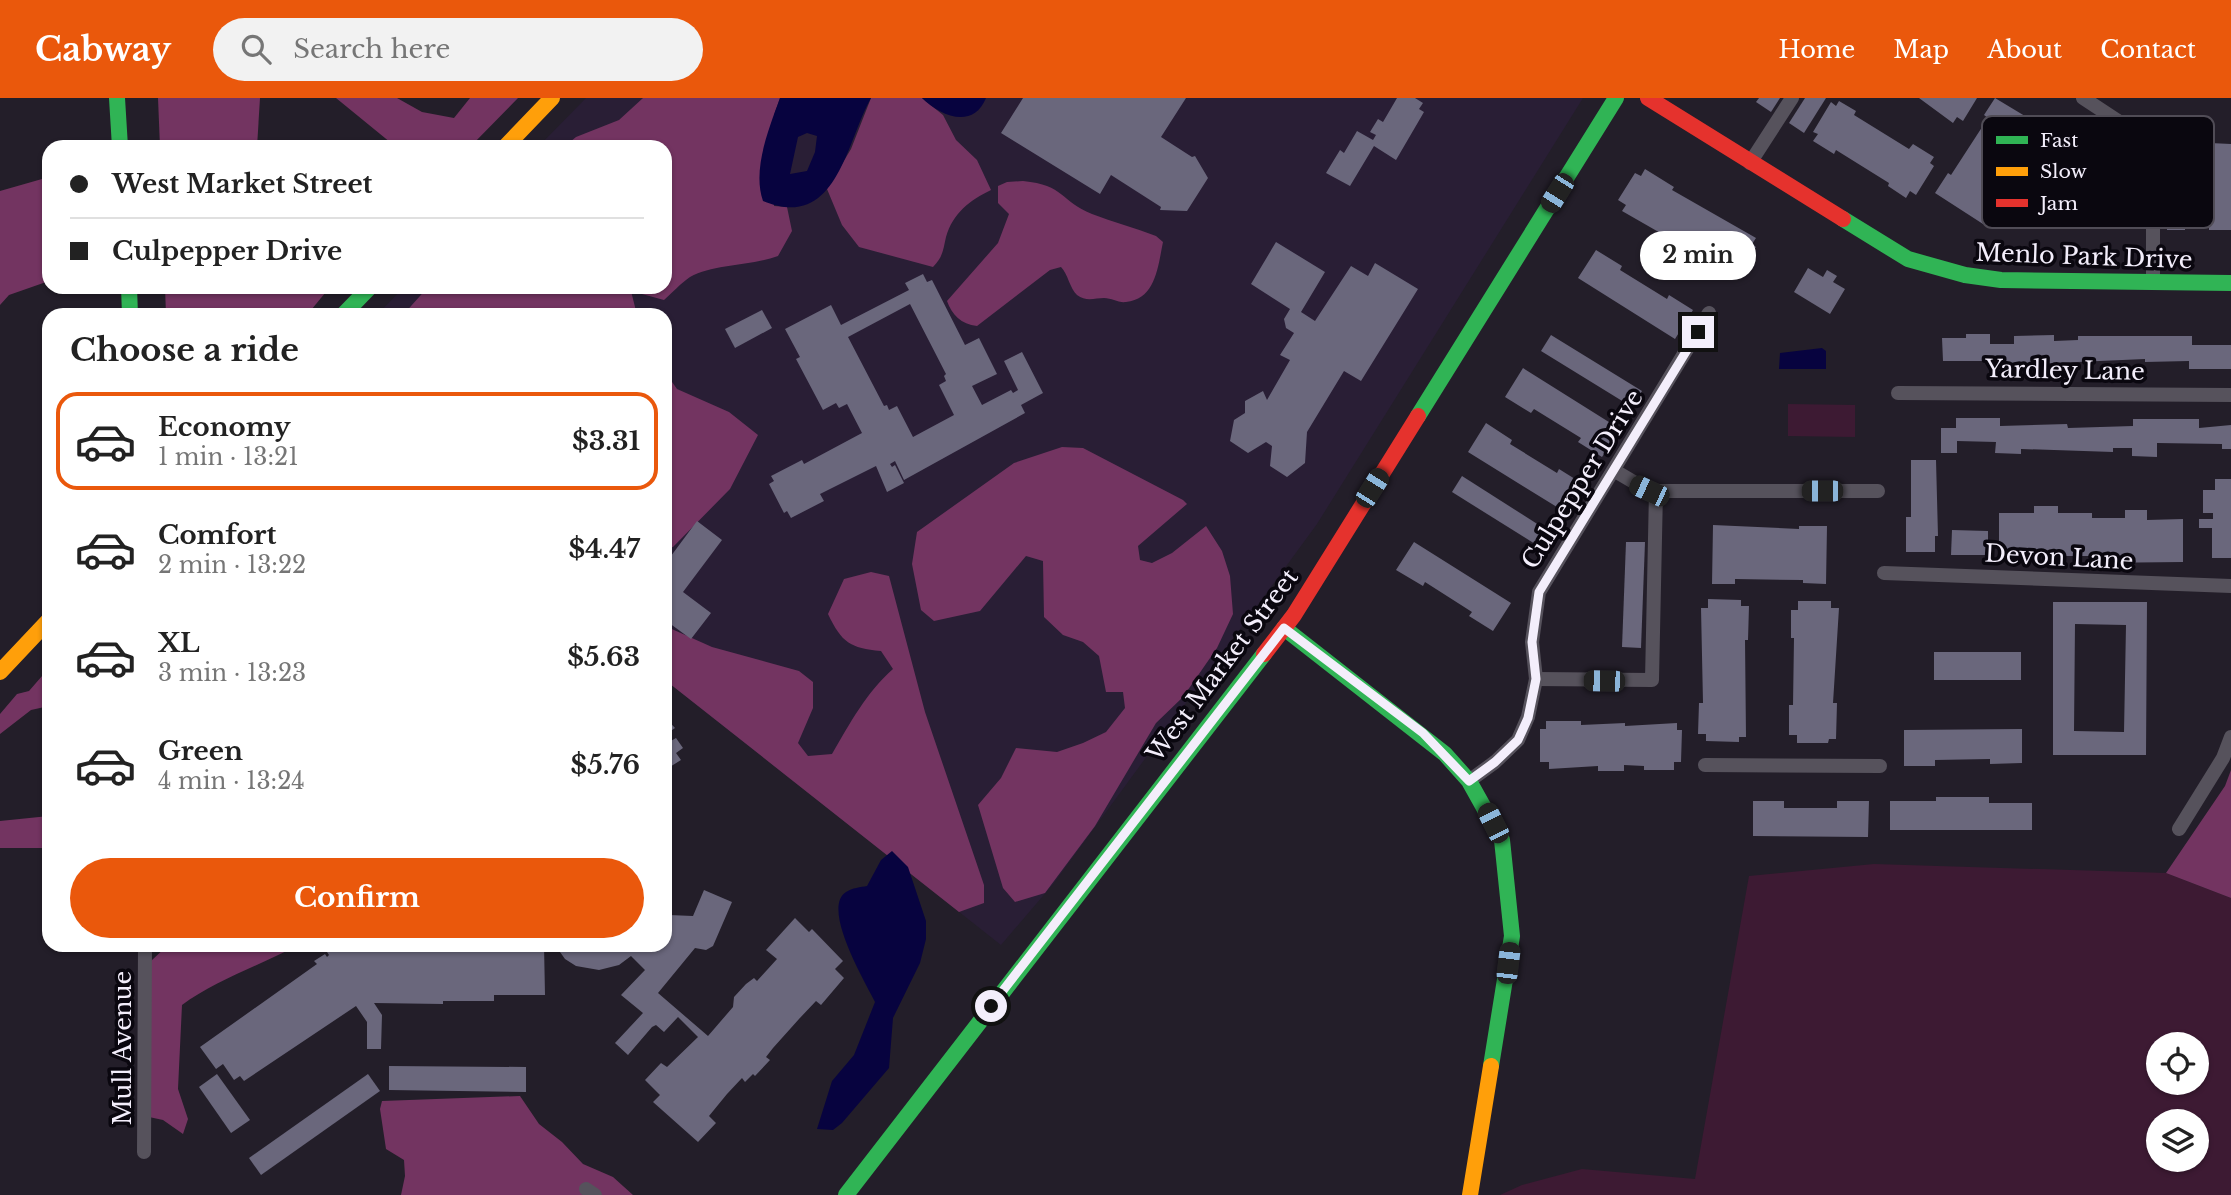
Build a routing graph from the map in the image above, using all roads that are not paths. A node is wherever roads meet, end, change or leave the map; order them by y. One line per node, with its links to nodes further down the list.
1 (117, 98): 8 (main road)
2 (552, 98): 9 (main road)
3 (1616, 98): 25 (main road, West Market Street)
4 (1648, 98): 10 (main road, Menlo Park Drive)
5 (1792, 98): 10 (street)
6 (2083, 98): 7 (street)
7 (2112, 116)
8 (120, 140)
9 (512, 140)
10 (1750, 163): 12 (main road, Menlo Park Drive)
11 (2153, 228): 12 (street)
12 (2153, 281): 13 (main road, Menlo Park Drive)
13 (2231, 283)
14 (363, 294): 15 (main road)
15 (350, 308)
16 (1709, 313): 19 (street, Culpepper Drive)
17 (1898, 393): 18 (street, Yardley Lane)
18 (2231, 395)
19 (1615, 471): 20 (street); 27 (street, Culpepper Drive)
20 (1656, 491): 21 (street); 27 (street)
21 (1878, 491)
22 (1884, 573): 23 (street, Devon Lane)
23 (2231, 586)
24 (42, 627): 26 (main road)
25 (1284, 628): 31 (main road); 35 (main road, West Market Street)
26 (0, 672)
27 (1536, 679): 31 (street, Culpepper Drive)
28 (2231, 737): 32 (street)
29 (1705, 765): 30 (street)
30 (1880, 766)
31 (1469, 781): 36 (main road)
32 (2179, 829)
33 (145, 952): 34 (street, Mull Avenue)
34 (144, 1152)
35 (846, 1195)
36 (1470, 1195)

